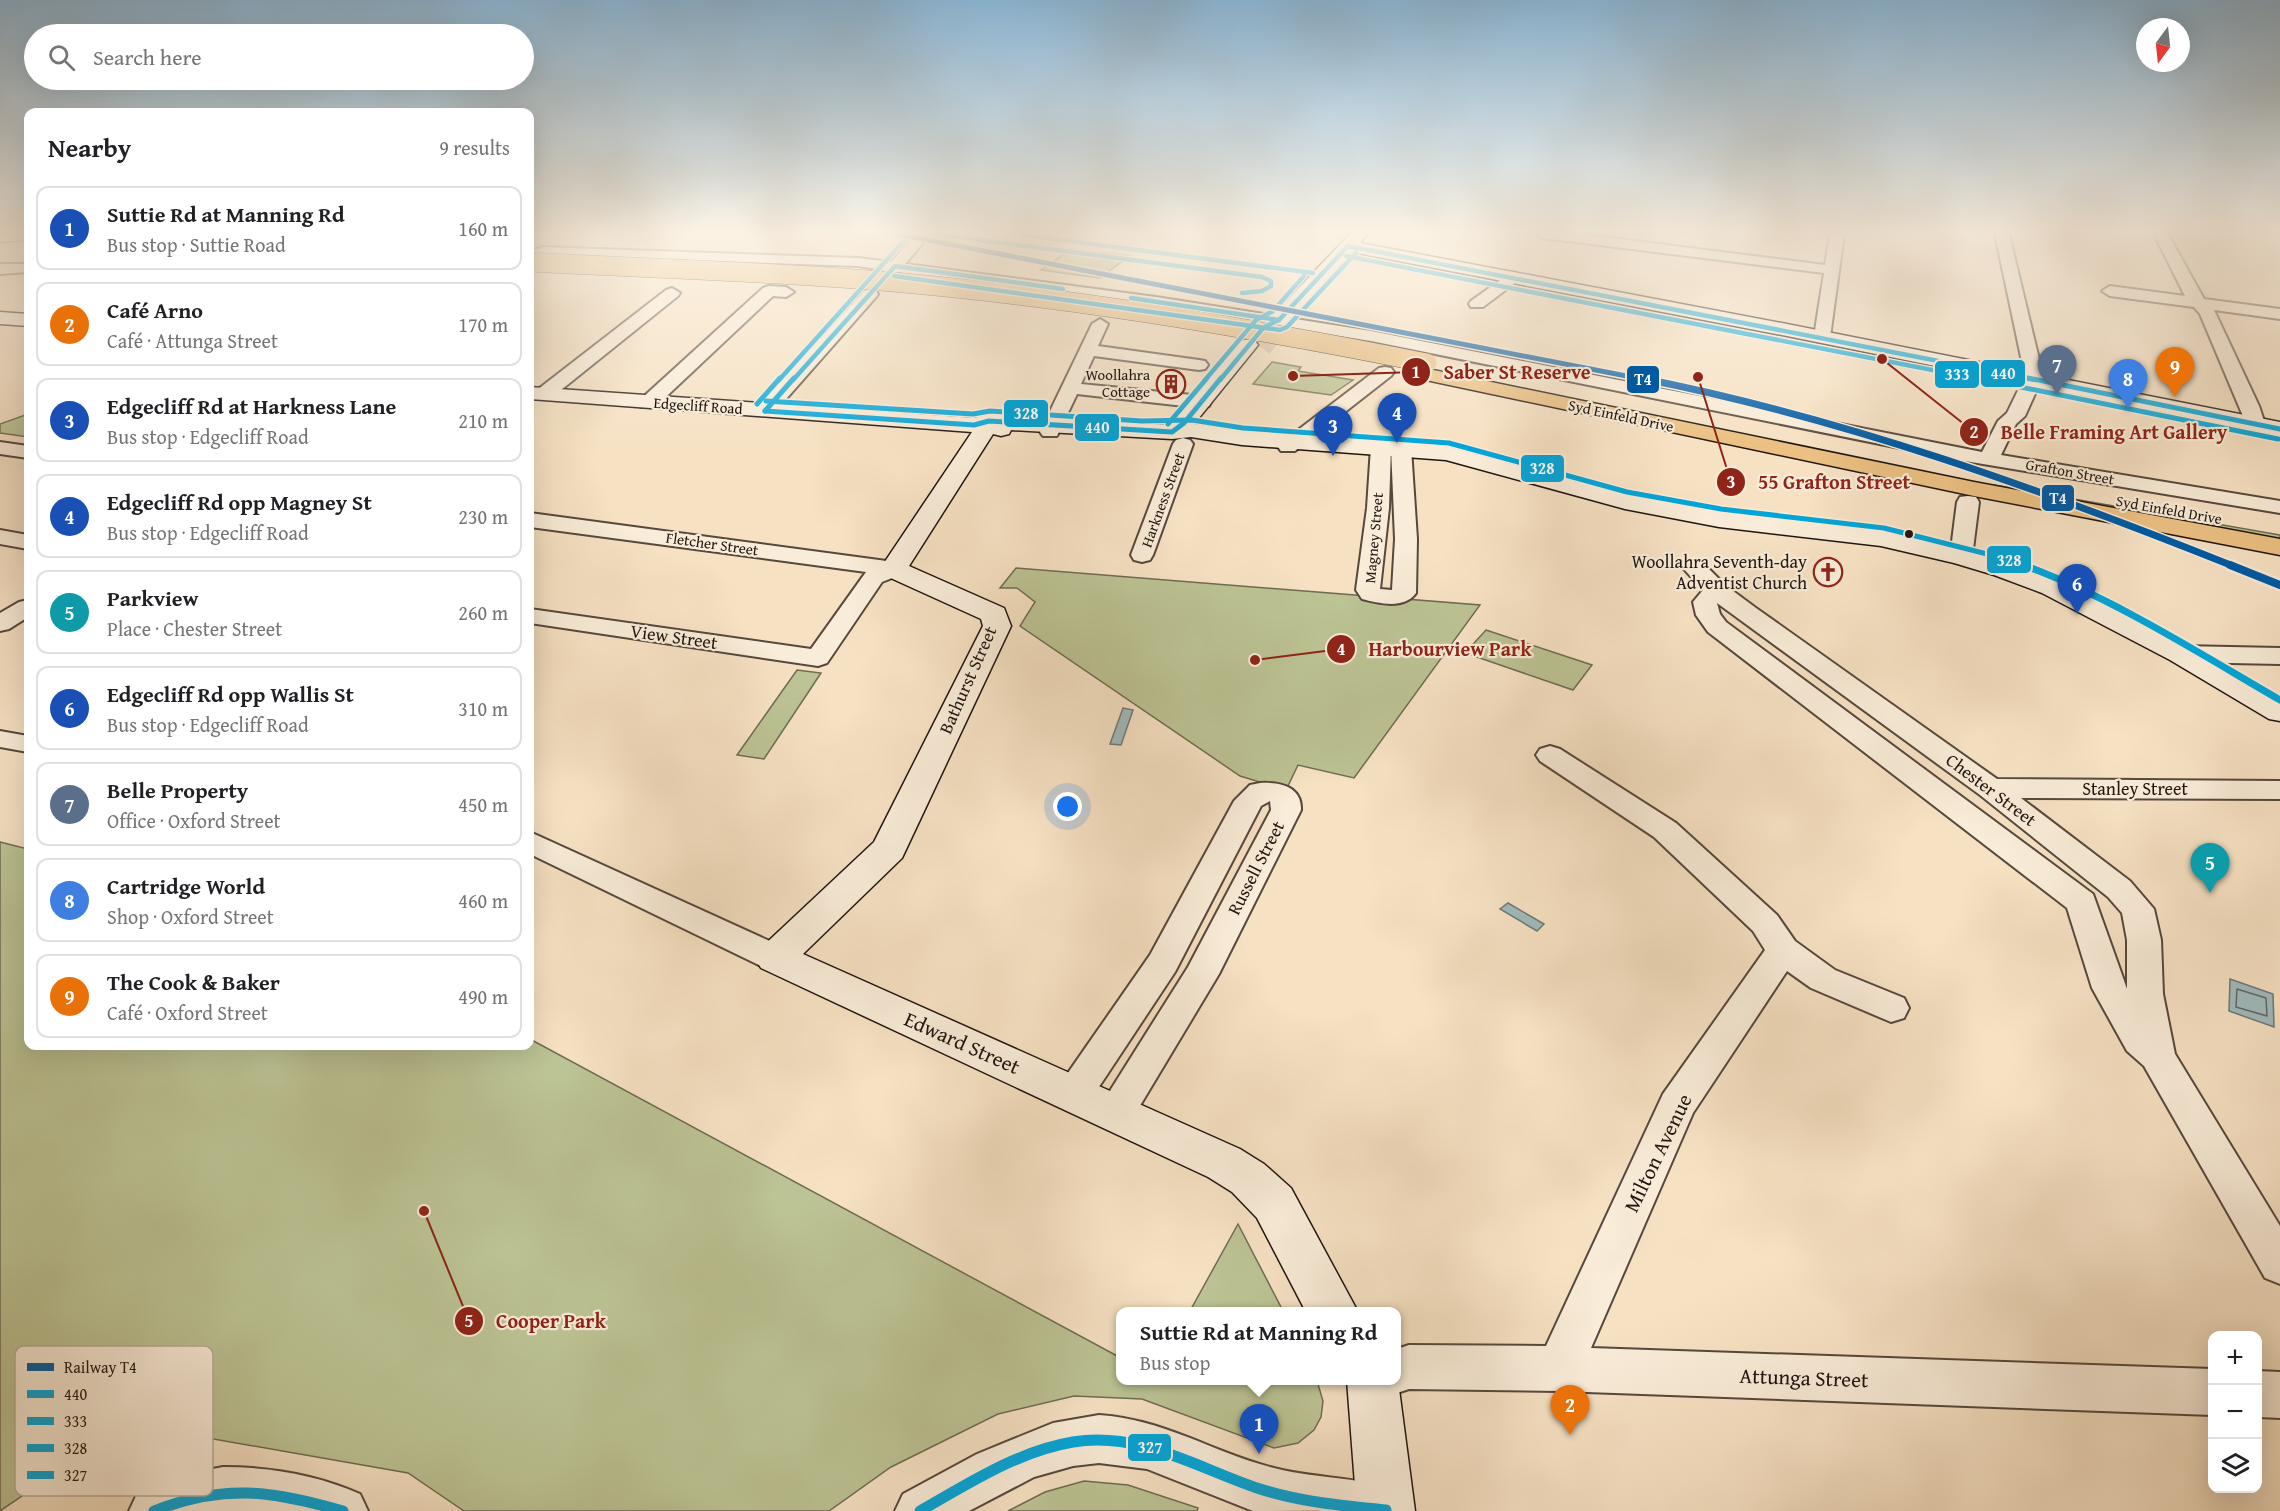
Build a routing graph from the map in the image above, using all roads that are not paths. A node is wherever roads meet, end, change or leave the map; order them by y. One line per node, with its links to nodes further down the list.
1 (656, 305): 25 (street)
2 (754, 305): 27 (street)
3 (861, 305): 28 (street)
4 (1018, 305): 20 (main road, Syd Einfeld Drive)
5 (1082, 305): 20 (main road, Syd Einfeld Drive, bridge)
6 (1129, 305): 17 (street, Grafton Street)
7 (1293, 305): 17 (street)
8 (1656, 305): 18 (street)
9 (1827, 305): 18 (street)
10 (2018, 305): 23 (street)
11 (2200, 305): 29 (street)
12 (2210, 305): 13 (street)
13 (2280, 314)
14 (0, 318): 15 (street)
15 (24, 320)
16 (1100, 324): 19 (street)
17 (1274, 325): 20 (street, Grafton Street)
18 (1822, 337): 23 (street)
19 (1089, 350): 21 (street); 24 (street)
20 (1417, 359): 38 (street, Grafton Street); 42 (main road, Syd Einfeld Drive); 45 (main road, Syd Einfeld Drive)
21 (1199, 365)
22 (1385, 372): 34 (street)
23 (2034, 379): 29 (street); 38 (street)
24 (1071, 388): 26 (street); 31 (street)
25 (537, 393): 27 (street, Edgecliff Road)
26 (1202, 402): 33 (street); 33 (street)
27 (648, 403): 28 (street, Edgecliff Road)
28 (765, 411): 30 (street, Edgecliff Road)
29 (2255, 424): 32 (street)
30 (989, 428): 31 (street, Edgecliff Road); 49 (street)
31 (1051, 429): 33 (street, Edgecliff Road)
32 (2280, 429)
33 (1186, 436): 34 (street, Edgecliff Road); 46 (street, Harkness Street)
34 (1291, 444): 36 (street, Edgecliff Road)
35 (0, 448): 37 (street)
36 (1391, 450): 36 (street, Magney Street); 47 (street, Edgecliff Road)
37 (24, 451)
38 (1989, 458): 40 (street, Grafton Street)
39 (1968, 502): 47 (street)
40 (2280, 507)
41 (534, 521): 49 (street, Fletcher Street)
42 (2280, 529)
43 (0, 537): 44 (street)
44 (24, 541)
45 (2280, 547)
46 (1142, 555)
47 (1961, 557): 54 (street, Edgecliff Road)
48 (1694, 567): 50 (street, Chester Street)
49 (894, 569): 52 (street, View Street); 64 (street, Bathurst Street)
50 (1717, 590): 60 (street, Chester Street); 66 (street, Chester Street)
51 (24, 609): 53 (street)
52 (534, 617)
53 (0, 624)
54 (2181, 654): 55 (street); 56 (street, Edgecliff Road)
55 (2280, 656)
56 (2280, 712)
57 (0, 739): 58 (street)
58 (24, 743)
59 (1550, 755): 63 (street)
60 (1990, 788): 61 (street, Stanley Street); 66 (street, Chester Street)
61 (2280, 790)
62 (534, 844): 64 (street, Edward Street)
63 (1783, 950): 65 (street); 71 (street, Milton Avenue)
64 (775, 958): 67 (street, Edward Street)
65 (1891, 1008)
66 (2157, 1056): 69 (street, Chester Street)
67 (1074, 1094): 68 (street, Edward Street); 68 (street, Russell Street)
68 (1115, 1113): 70 (street, Edward Street)
69 (2280, 1264)
70 (1331, 1307)
71 (1558, 1369): 72 (street, Attunga Street); 74 (street, Attunga Street)
72 (1401, 1370)
73 (1374, 1385): 82 (street)
74 (2208, 1392)
75 (2262, 1394): 76 (street)
76 (2280, 1395)
77 (213, 1493): 80 (street)
78 (194, 1496): 79 (street)
79 (154, 1511)
80 (344, 1511)
81 (920, 1511): 82 (street)
82 (1386, 1511)

